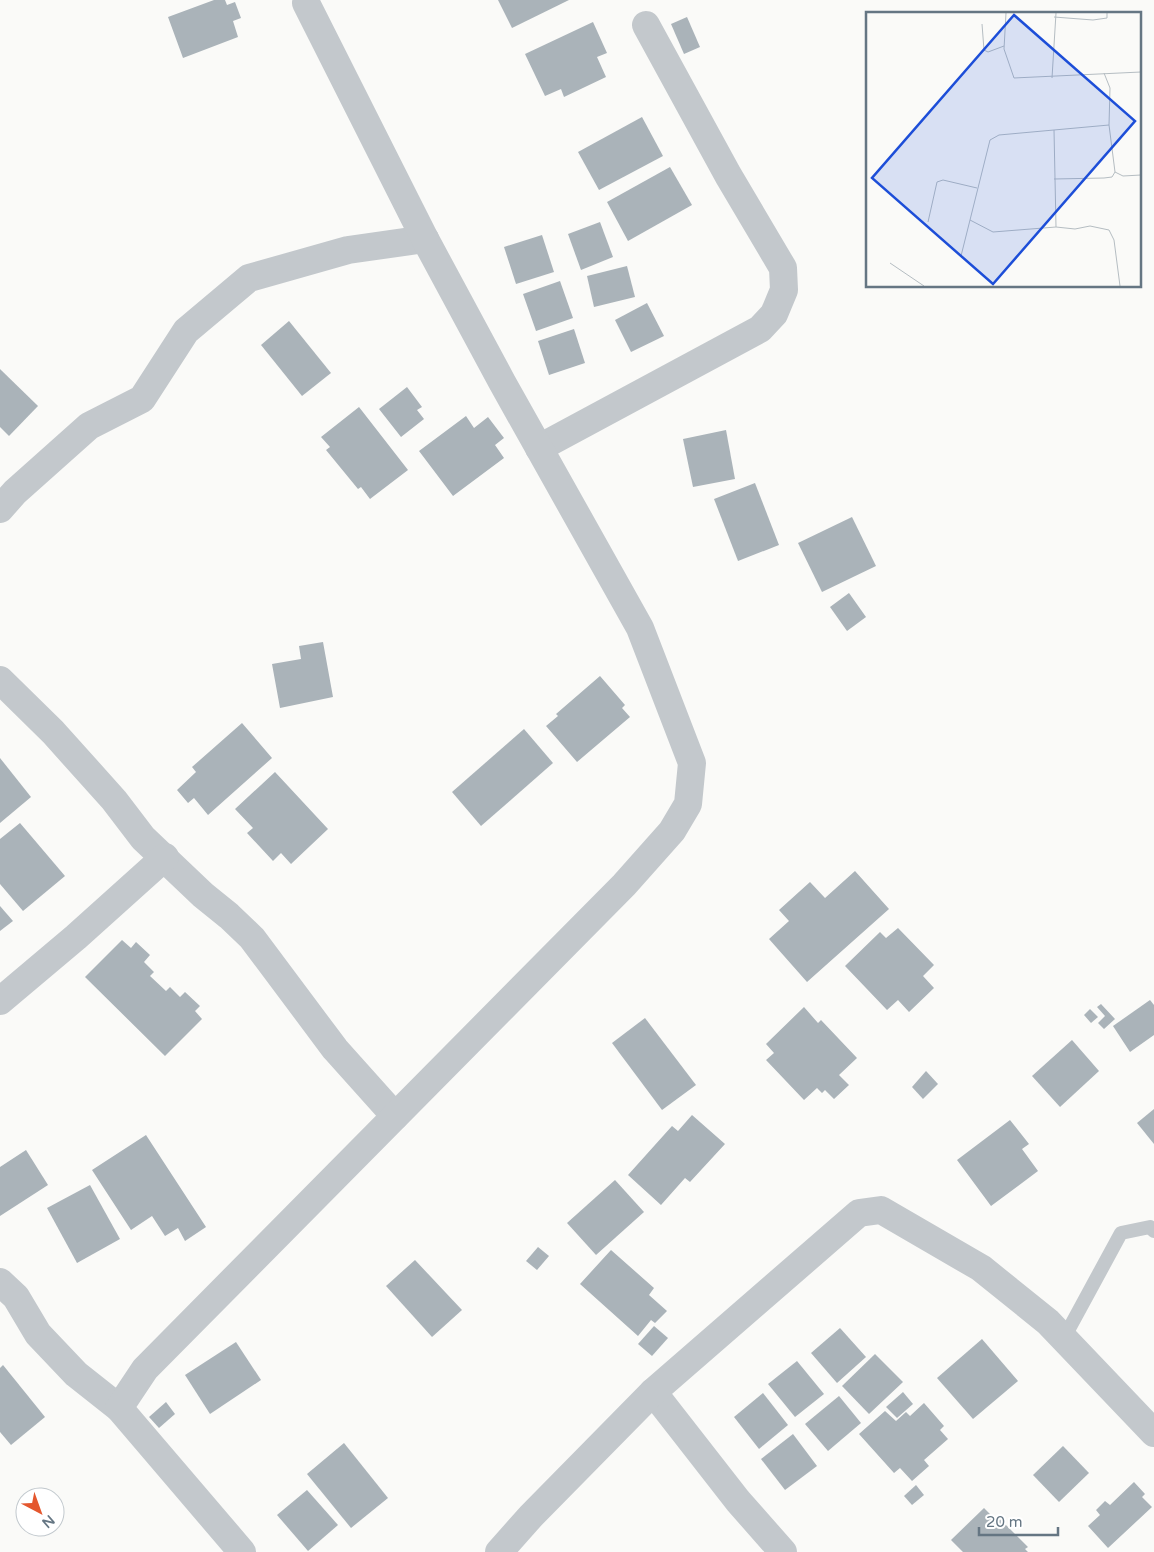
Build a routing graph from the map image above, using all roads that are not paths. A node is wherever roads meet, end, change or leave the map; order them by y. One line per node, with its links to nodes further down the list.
1 (306, 3): 3 (street)
2 (646, 25): 4 (street)
3 (425, 239): 4 (street); 5 (street)
4 (539, 448): 9 (street)
5 (0, 508)
6 (0, 680): 7 (street)
7 (165, 857): 8 (street); 9 (street)
8 (0, 1001)
9 (395, 1116): 14 (street)
10 (1154, 1231): 12 (lane)
11 (0, 1282): 14 (street)
12 (1064, 1338): 13 (street); 15 (street)
13 (653, 1392): 17 (street); 18 (street)
14 (119, 1408): 16 (street)
15 (1154, 1432)
16 (242, 1552)
17 (499, 1552)
18 (784, 1552)

